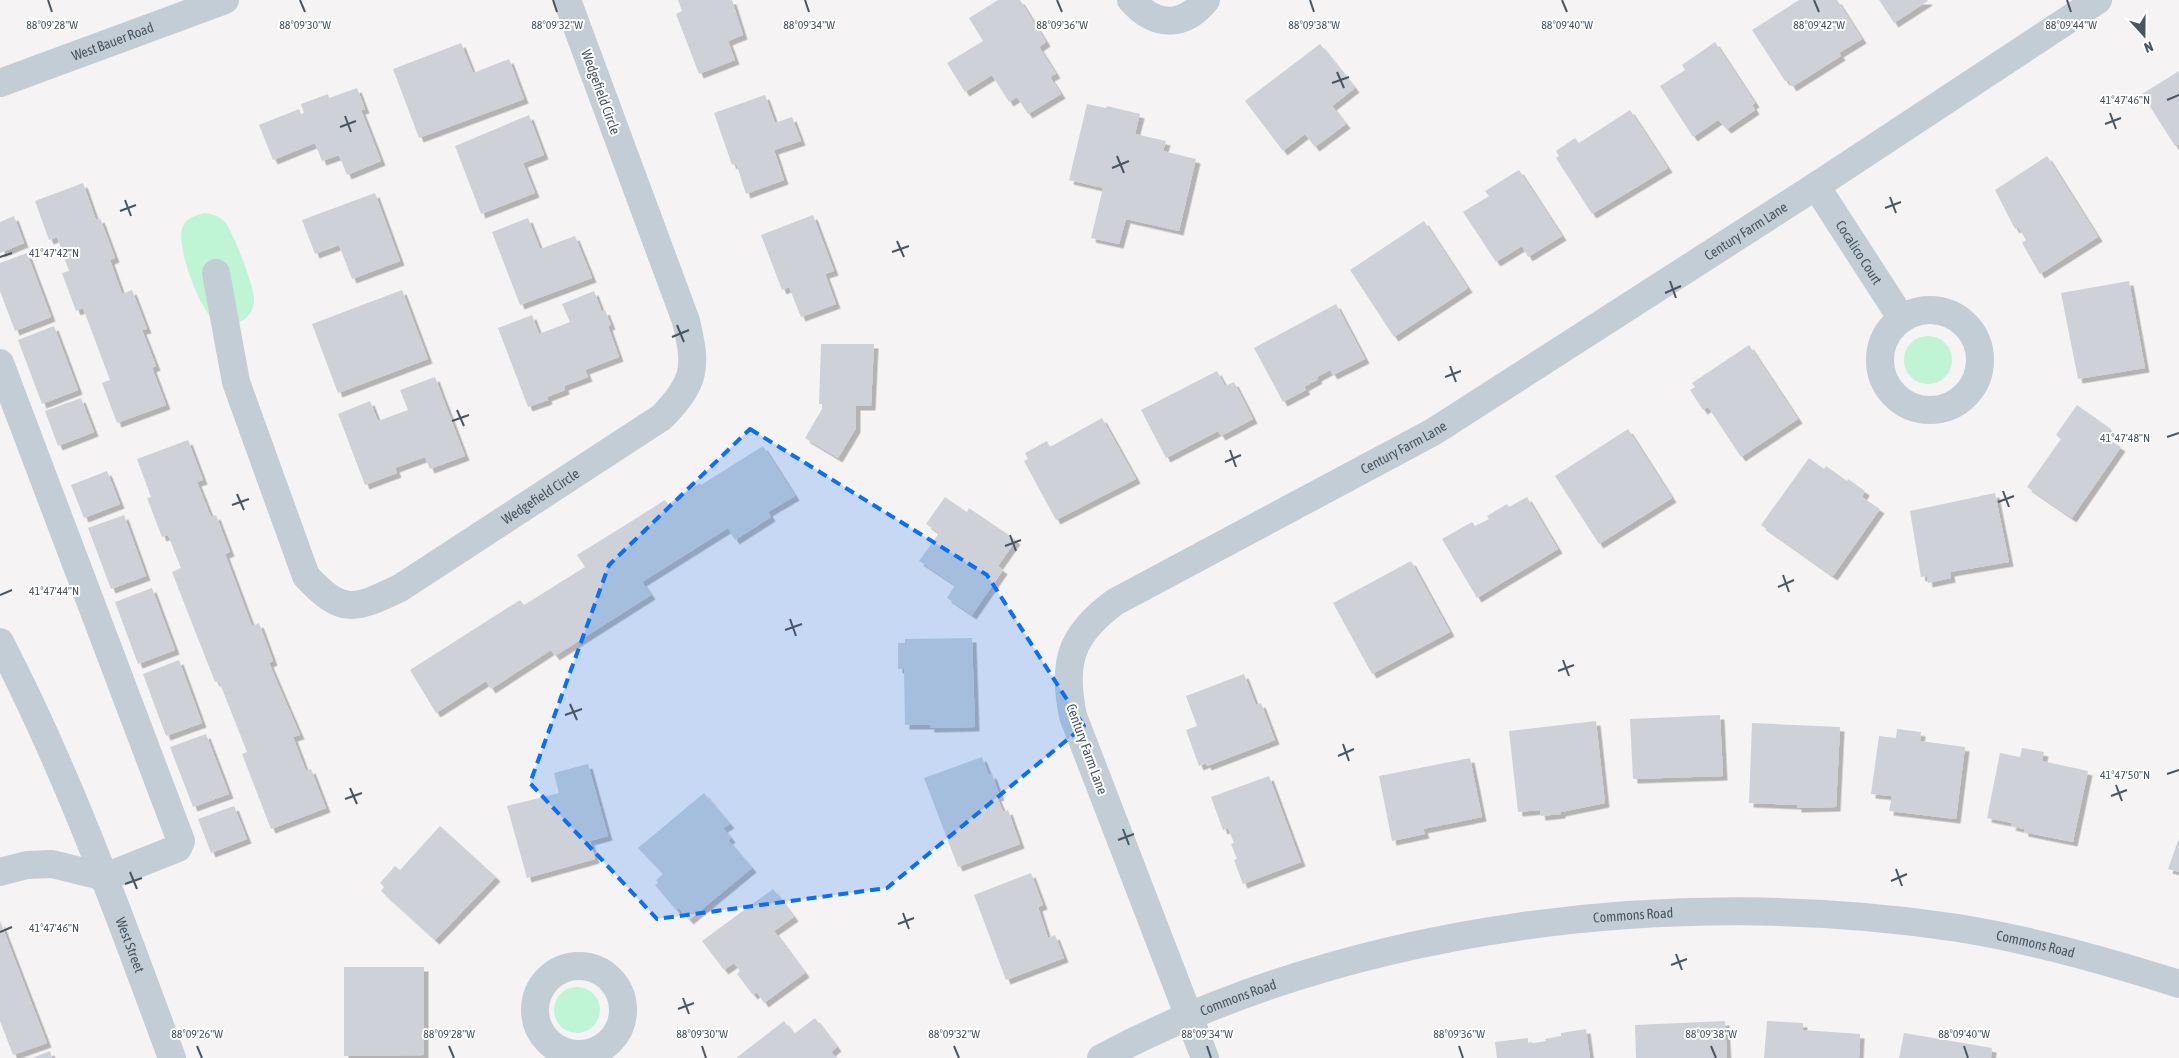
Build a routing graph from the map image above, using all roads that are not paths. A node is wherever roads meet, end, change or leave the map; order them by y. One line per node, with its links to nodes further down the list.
1 (225, 0): 6 (street, West Bauer Road)
2 (567, 0): 8 (street, Wedgefield Circle)
3 (1132, 0): 4 (street)
4 (1206, 0)
5 (2098, 0): 7 (street, Century Farm Lane)
6 (0, 84)
7 (1816, 186): 9 (street, Cocalico Court); 15 (street, Century Farm Lane)
8 (216, 273)
9 (1902, 319)
10 (0, 363): 13 (street)
11 (0, 642): 13 (street, West Street)
12 (0, 872): 13 (street)
13 (104, 876): 16 (street, West Street)
14 (2179, 984): 15 (street, Commons Road)
15 (1189, 1015): 17 (street, Commons Road); 18 (street, Century Farm Lane)
16 (172, 1058)
17 (1101, 1058)
18 (1206, 1058)

